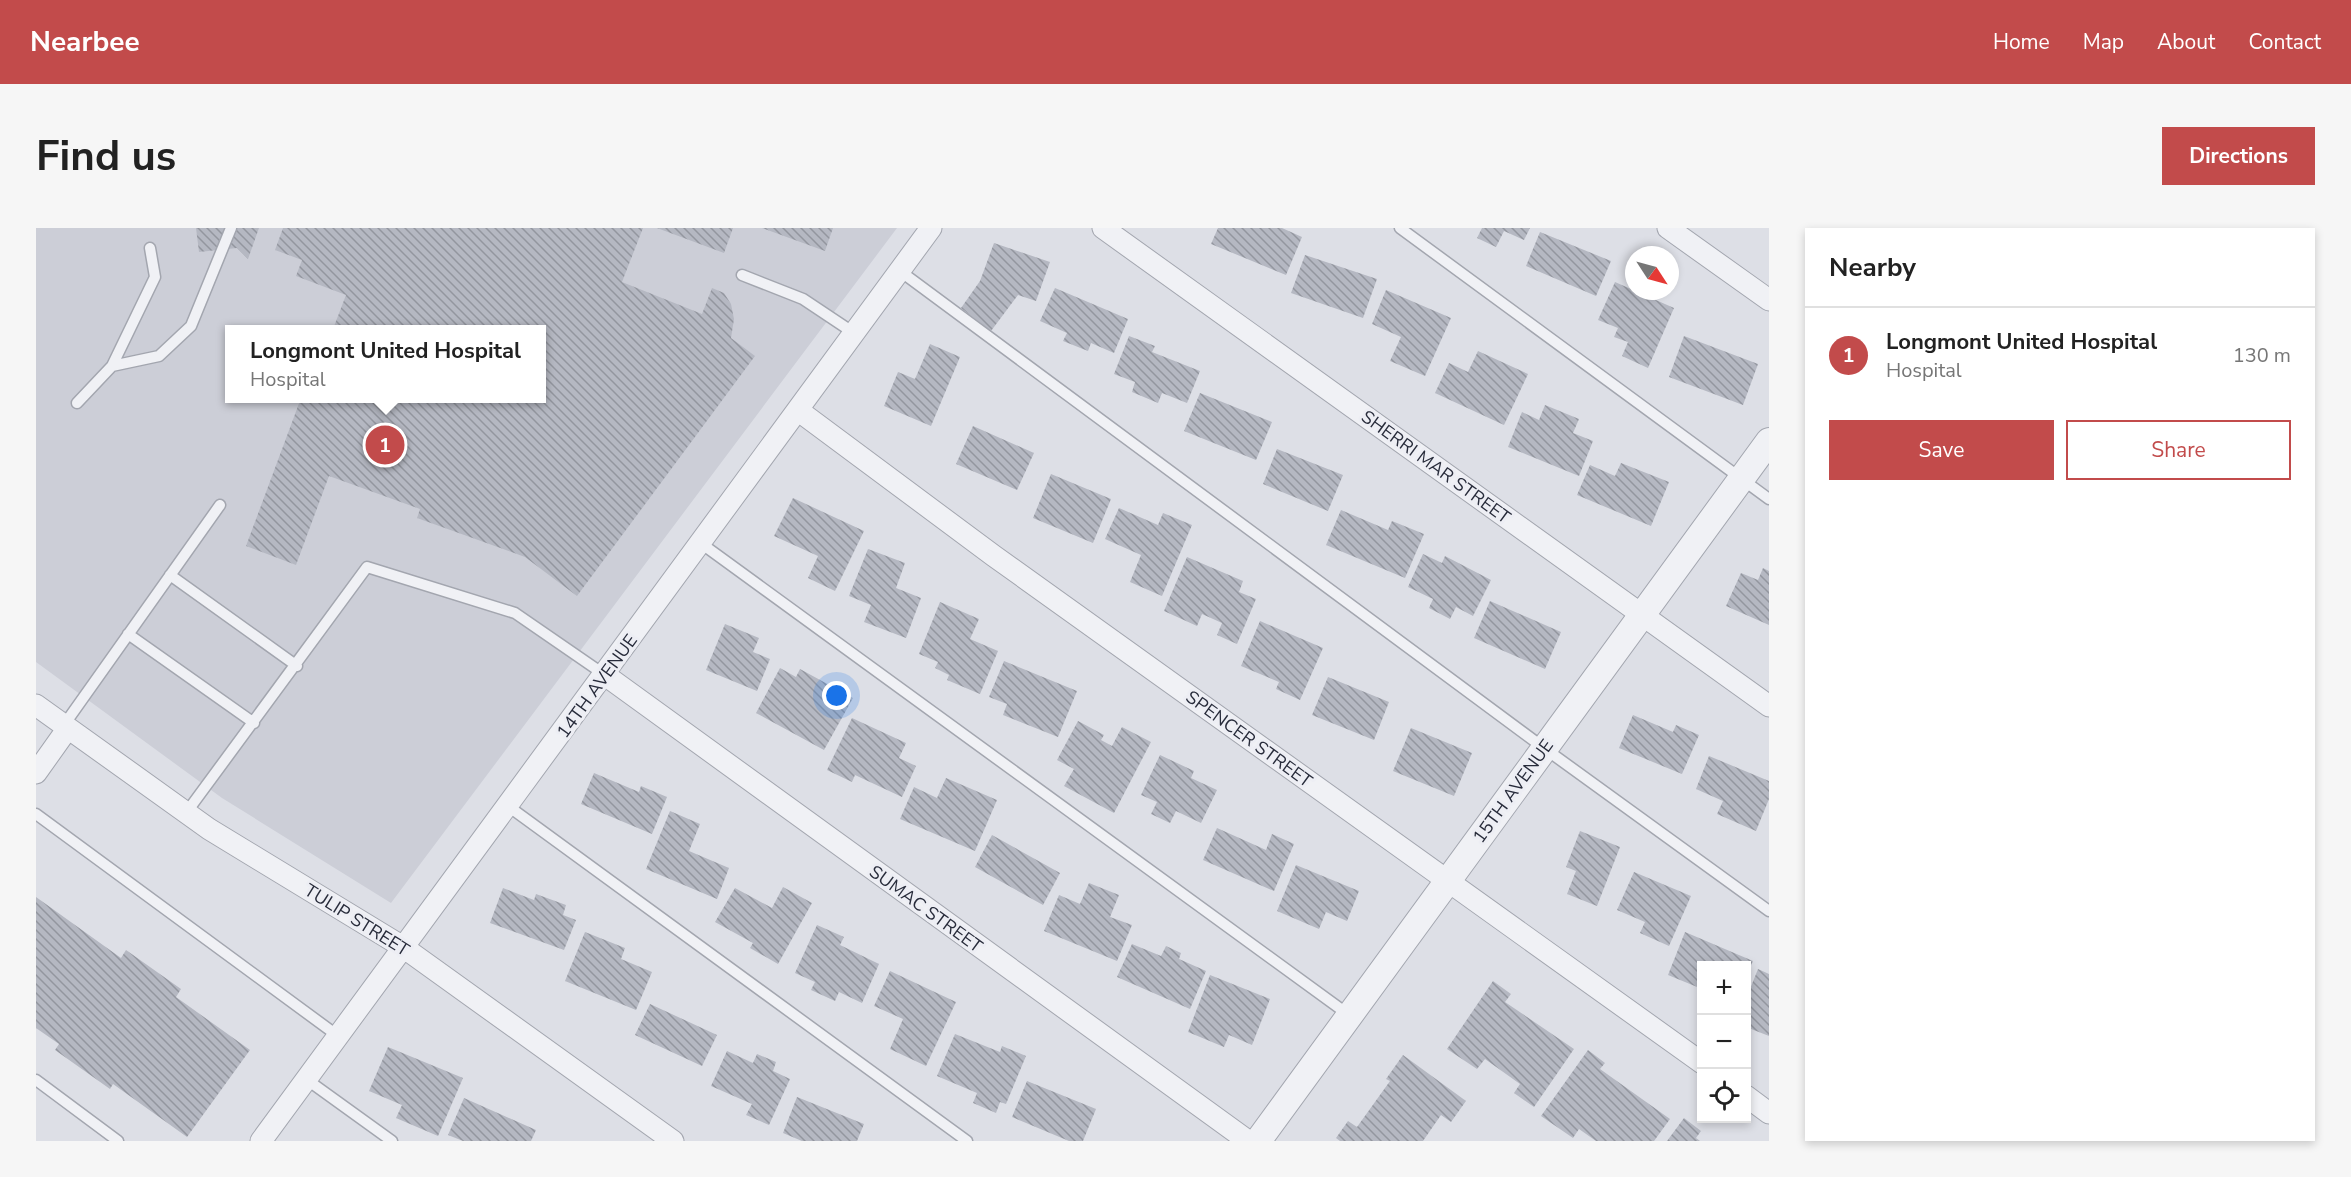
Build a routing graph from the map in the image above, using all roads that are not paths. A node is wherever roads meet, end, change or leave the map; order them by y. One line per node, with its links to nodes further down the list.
1 (231, 228): 11 (lane)
2 (931, 228): 7 (street, 14TH AVENUE)
3 (1103, 228): 20 (street, SHERRI MAR STREET)
4 (1400, 228): 15 (lane)
5 (1668, 228): 9 (street)
6 (150, 248): 11 (lane)
7 (900, 270): 10 (street, 14TH AVENUE); 28 (lane)
8 (742, 275): 10 (lane)
9 (1769, 300)
10 (854, 333): 13 (street, 14TH AVENUE)
11 (112, 366): 12 (lane)
12 (77, 403)
13 (799, 411): 18 (street, 14TH AVENUE); 33 (street, SPENCER STREET)
14 (1769, 441): 15 (street, 15TH AVENUE)
15 (1742, 478): 16 (lane); 20 (street, 15TH AVENUE)
16 (1769, 499)
17 (219, 505): 19 (lane)
18 (702, 544): 23 (street, 14TH AVENUE); 36 (lane)
19 (170, 575): 21 (lane); 22 (lane)
20 (1641, 614): 25 (street, SHERRI MAR STREET); 28 (street, 15TH AVENUE)
21 (128, 634): 26 (lane); 27 (lane)
22 (297, 666): 23 (lane); 26 (lane)
23 (605, 675): 30 (street, 14TH AVENUE); 48 (street, SUMAC STREET)
24 (36, 705): 27 (street, TULIP STREET)
25 (1769, 706)
26 (254, 723): 31 (lane)
27 (66, 727): 29 (street); 31 (street, TULIP STREET)
28 (1544, 748): 33 (street, 15TH AVENUE); 34 (lane)
29 (36, 773)
30 (508, 806): 35 (street, 14TH AVENUE); 47 (lane)
31 (186, 813): 35 (street, TULIP STREET)
32 (36, 814): 37 (lane)
33 (1447, 882): 36 (street, 15TH AVENUE); 38 (street, SPENCER STREET)
34 (1769, 911)
35 (403, 947): 37 (street, 14TH AVENUE); 46 (street, TULIP STREET)
36 (1350, 1015): 49 (street, 15TH AVENUE)
37 (338, 1036): 39 (street, 14TH AVENUE)
38 (1697, 1060)
39 (306, 1078): 44 (street, 14TH AVENUE); 45 (lane)
40 (36, 1080): 43 (lane)
41 (1751, 1100): 42 (street)
42 (1769, 1113)
43 (118, 1141)
44 (261, 1141)
45 (392, 1141)
46 (673, 1141)
47 (967, 1141)
48 (1248, 1141)
49 (1258, 1141)

